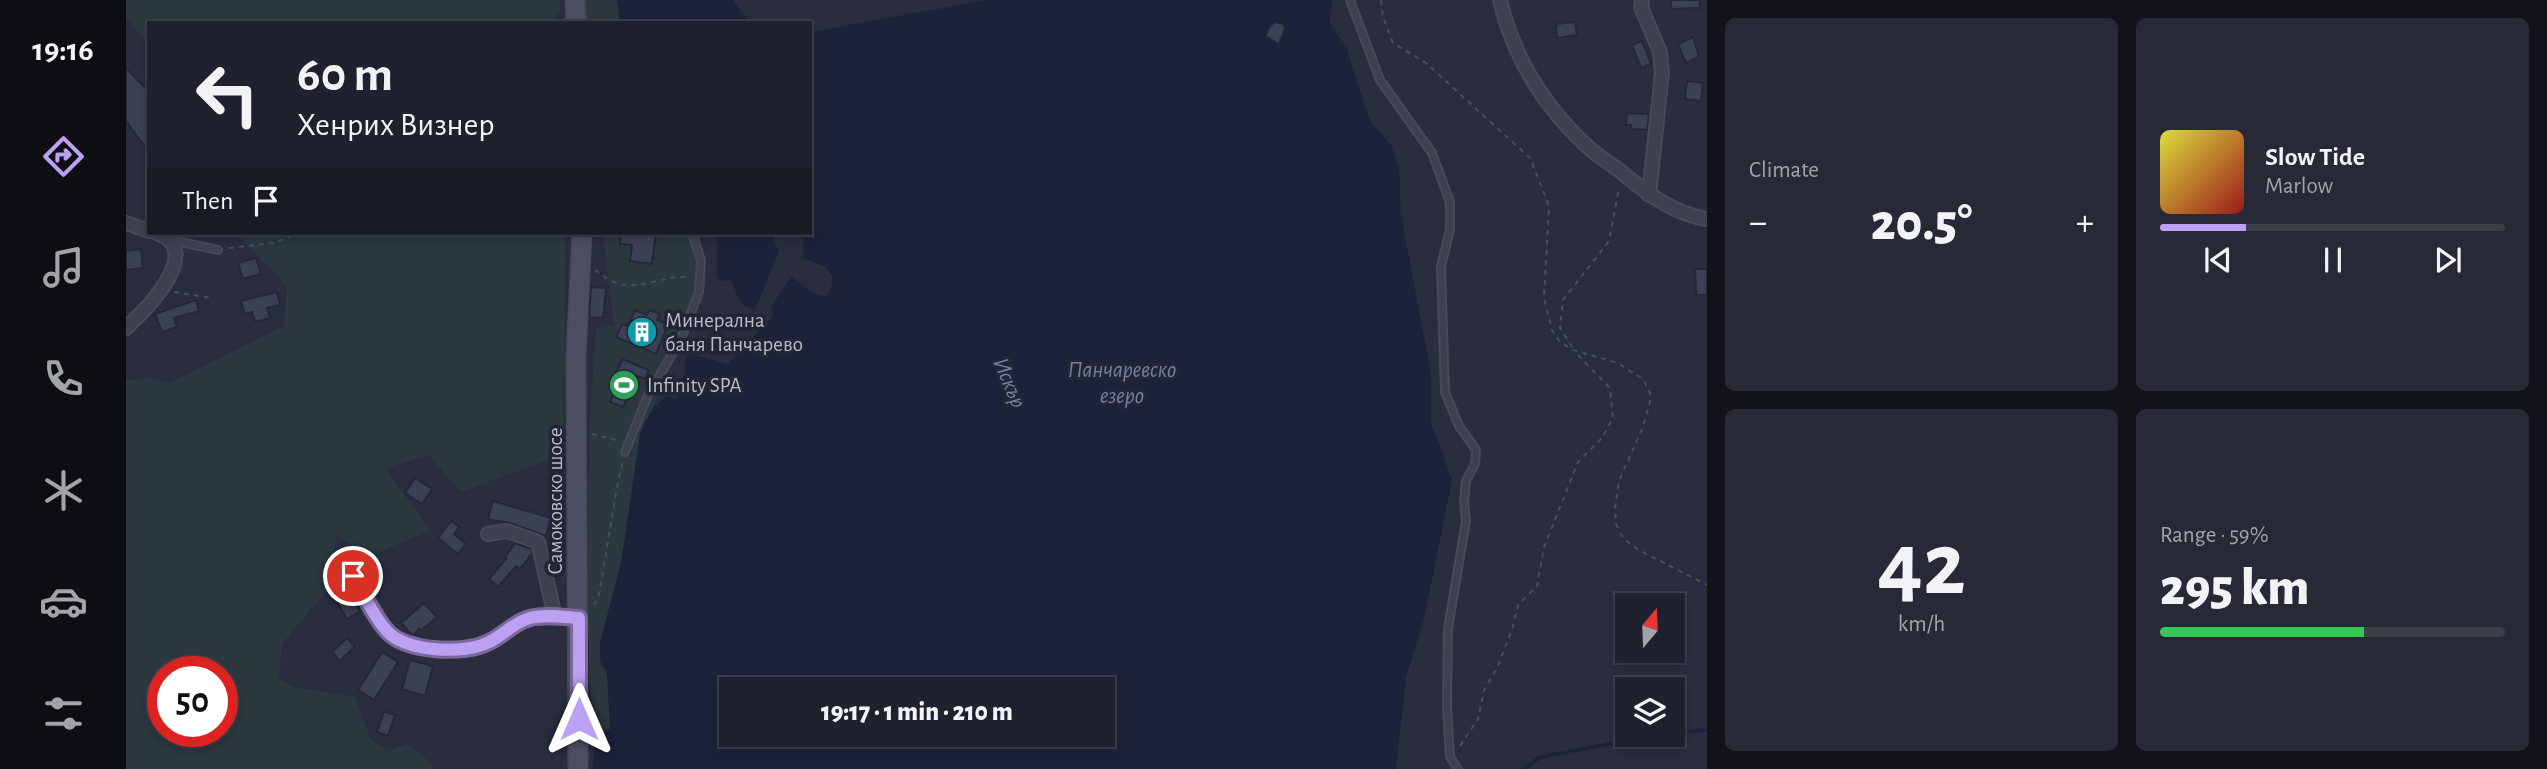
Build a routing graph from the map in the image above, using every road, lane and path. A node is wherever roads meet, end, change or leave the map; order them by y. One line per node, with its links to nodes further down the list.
1 (575, 0): 6 (main road)
2 (1350, 0): 35 (lane)
3 (1381, 0): 25 (path)
4 (1500, 0): 7 (street)
5 (1642, 0): 8 (street)
6 (576, 21)
7 (1622, 172): 8 (street); 25 (path)
8 (1649, 195): 9 (street)
9 (1707, 219)
10 (126, 223): 11 (street)
11 (147, 229)
12 (160, 235): 18 (street)
13 (295, 235): 19 (path)
14 (452, 235): 15 (path)
15 (472, 235)
16 (582, 235): 20 (main road, Самоковско шосе)
17 (693, 235): 21 (lane)
18 (171, 240): 19 (lane); 22 (street)
19 (218, 250)
20 (582, 261): 21 (path); 26 (main road, Самоковско шосе)
21 (700, 278): 27 (lane)
22 (163, 288): 23 (path); 24 (street)
23 (212, 298)
24 (126, 328)
25 (1573, 350): 31 (path); 35 (path)
26 (578, 429): 27 (path); 34 (main road, Самоковско шосе)
27 (629, 443): 28 (lane)
28 (625, 452): 32 (path)
29 (488, 534): 33 (street)
30 (342, 558): 33 (street)
31 (1707, 585)
32 (600, 590)
33 (555, 617): 34 (street)
34 (579, 618): 36 (main road, Самоковско шосе)
35 (1450, 757): 37 (lane)
36 (578, 769)
37 (1458, 769)

